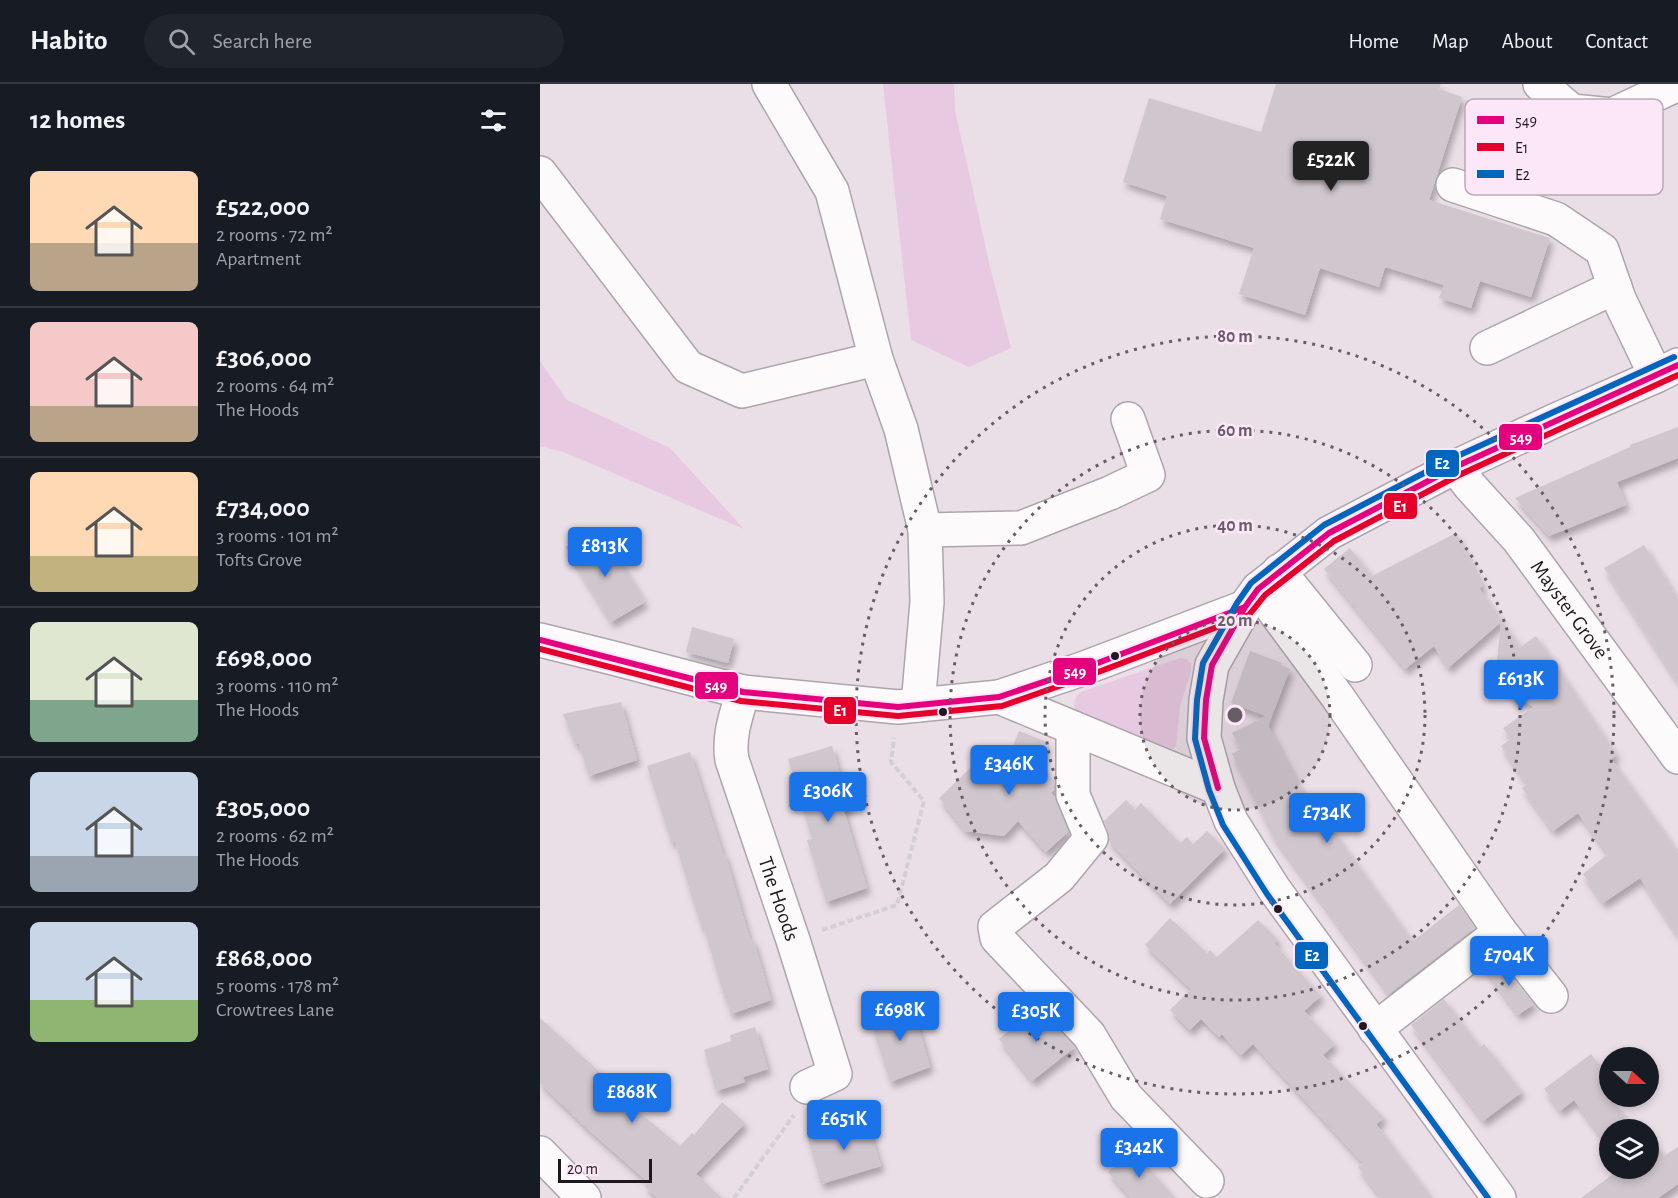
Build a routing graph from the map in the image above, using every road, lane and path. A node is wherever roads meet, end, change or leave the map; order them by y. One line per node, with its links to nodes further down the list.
1 (769, 84): 12 (street)
2 (1540, 84): 4 (street)
3 (1678, 84): 5 (street)
4 (1558, 99)
5 (1646, 99)
6 (540, 173): 12 (street)
7 (1453, 184): 8 (street)
8 (1465, 188)
9 (1485, 195): 10 (street)
10 (1615, 287): 11 (street); 13 (street)
11 (1487, 348)
12 (876, 359): 16 (street)
13 (1667, 371): 15 (street)
14 (1128, 418): 16 (street)
15 (1455, 467): 17 (street); 24 (street, Mayster Grove)
16 (925, 531): 22 (street)
17 (1261, 589): 19 (street); 21 (street); 25 (street); 26 (street)
18 (540, 640): 20 (street)
19 (1355, 665)
20 (743, 692): 22 (street); 27 (street, The Hoods)
21 (999, 697): 22 (street); 23 (street)
22 (908, 706): 27 (path)
23 (1073, 728): 25 (street); 32 (street)
24 (1678, 757)
25 (1218, 788): 29 (street)
26 (1499, 930): 28 (street); 29 (street)
27 (793, 940): 30 (street, The Hoods)
28 (1551, 996)
29 (1375, 1029): 33 (street)
30 (807, 1087): 35 (path)
31 (540, 1153): 34 (street)
32 (1206, 1181)
33 (1491, 1195)
34 (584, 1198)
35 (734, 1198)

